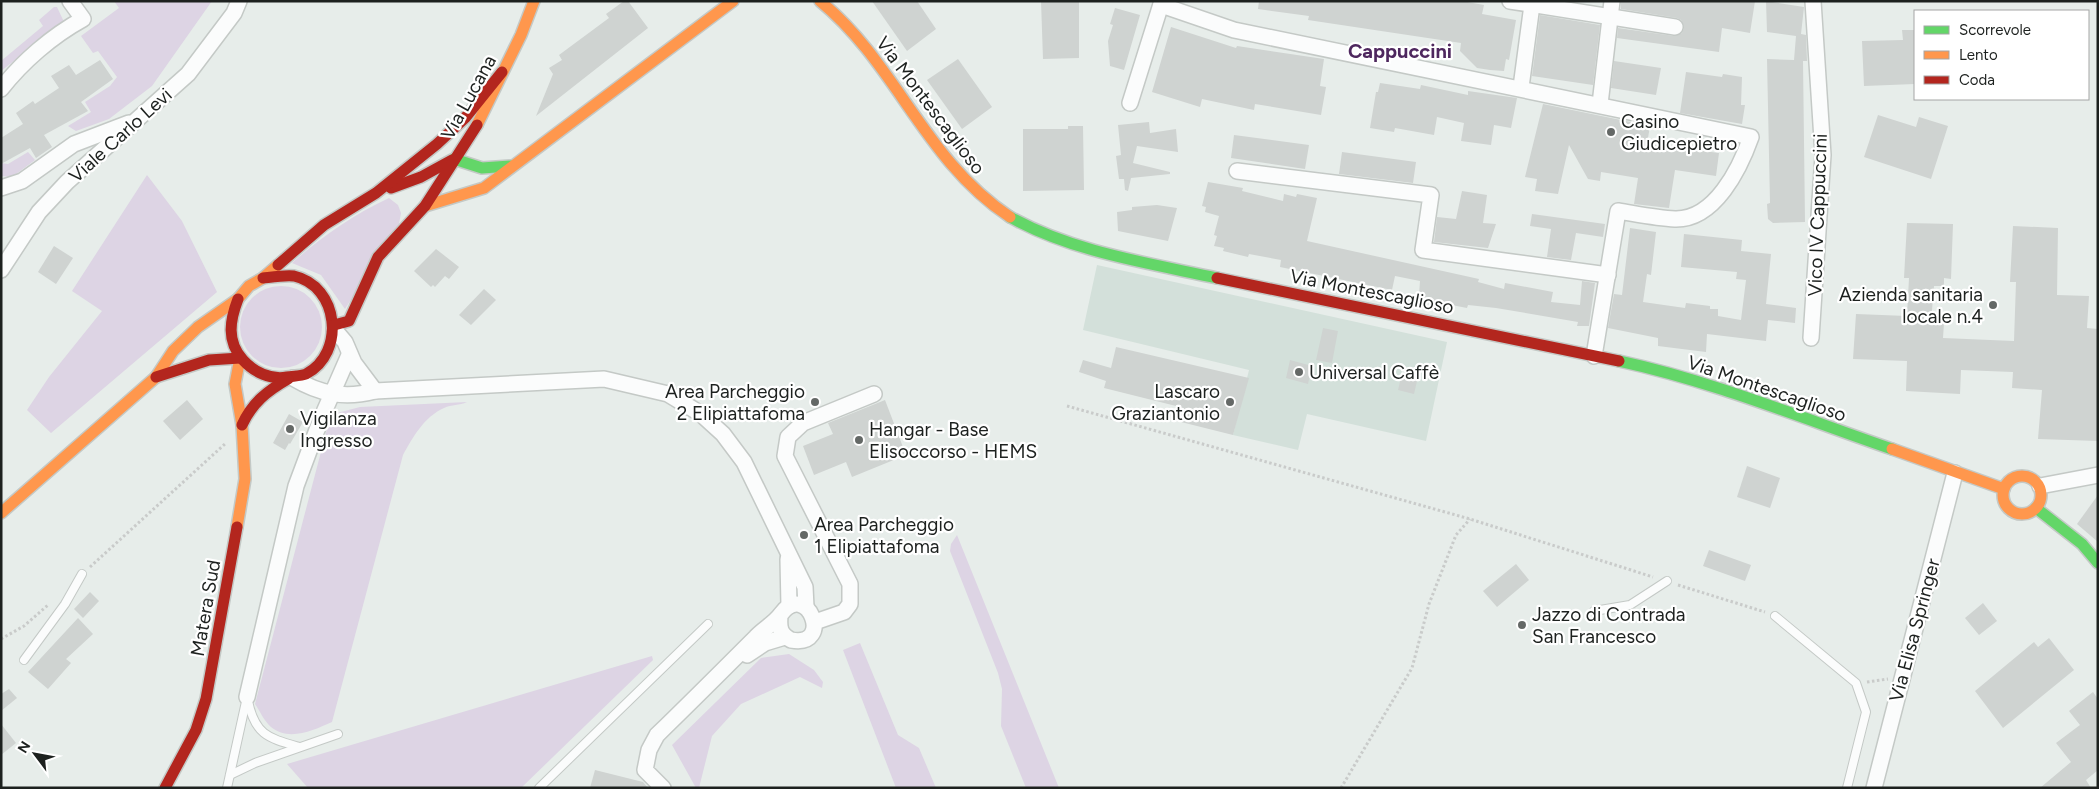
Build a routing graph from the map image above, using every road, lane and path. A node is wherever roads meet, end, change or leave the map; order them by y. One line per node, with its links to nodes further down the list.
1 (70, 1): 15 (street)
2 (240, 1): 18 (street, Viale Carlo Levi)
3 (534, 1): 13 (main road, Via Lucana)
4 (733, 1): 20 (main road)
5 (820, 1): 32 (main road, Via Montescaglioso)
6 (1510, 1): 10 (street)
7 (1612, 1): 11 (street)
8 (1813, 1): 30 (street, Vico IV Cappuccini)
9 (1162, 3): 14 (street); 16 (street)
10 (1529, 3): 11 (street); 14 (street)
11 (1611, 17): 12 (street); 17 (street)
12 (1675, 27)
13 (502, 72): 19 (main road, Via Lucana); 23 (main road)
14 (1521, 87): 17 (street)
15 (1, 89)
16 (1130, 103)
17 (1600, 104): 26 (street)
18 (140, 118): 22 (street); 25 (street, Viale Carlo Levi)
19 (454, 158): 20 (main road); 23 (main road); 24 (main road, Via Lucana)
20 (514, 166): 24 (main road)
21 (1237, 171): 26 (street)
22 (1, 188)
23 (376, 193): 27 (main road)
24 (425, 206): 29 (main road, Via Lucana)
25 (1, 270)
26 (1608, 275): 32 (street)
27 (263, 278): 28 (main road); 29 (main road)
28 (238, 299): 33 (main road); 34 (main road)
29 (334, 327): 31 (street); 35 (main road)
30 (1811, 338)
31 (349, 355): 36 (street); 37 (street)
32 (1594, 356): 41 (main road, Via Montescaglioso)
33 (240, 358): 34 (main road); 35 (main road); 40 (main road, Matera Sud)
34 (156, 377): 46 (main road)
35 (290, 378): 37 (street); 40 (main road)
36 (375, 391): 37 (street); 48 (street)
37 (331, 394): 64 (street)
38 (874, 394): 55 (street)
39 (1068, 406): 47 (path)
40 (243, 429): 50 (path); 68 (main road, Matera Sud)
41 (1955, 473): 44 (main road, Via Montescaglioso); 62 (street, Via Elisa Springer)
42 (2098, 476): 43 (street)
43 (2040, 486): 44 (main road); 45 (main road)
44 (2004, 489): 45 (main road)
45 (2036, 508): 49 (main road)
46 (1, 513)
47 (1470, 519): 51 (path); 72 (path)
48 (787, 550): 53 (street); 55 (street)
49 (2098, 563)
50 (82, 574): 60 (lane)
51 (1667, 581): 54 (lane); 56 (path)
52 (53, 600): 59 (path)
53 (784, 611): 55 (street); 58 (street); 61 (street)
54 (1594, 611)
55 (811, 614): 58 (street)
56 (1775, 616): 63 (lane)
57 (708, 624): 70 (lane)
58 (785, 637): 61 (street)
59 (1, 639)
60 (24, 660)
61 (724, 669): 71 (street)
62 (1902, 677): 63 (path); 74 (street, Via Elisa Springer)
63 (1856, 683): 73 (lane)
64 (248, 697): 66 (lane); 67 (lane)
65 (338, 734): 66 (lane)
66 (299, 747): 67 (lane)
67 (230, 775): 69 (lane)
68 (165, 788)
69 (227, 788)
70 (539, 788)
71 (663, 788)
72 (1341, 788)
73 (1847, 788)
74 (1874, 788)

